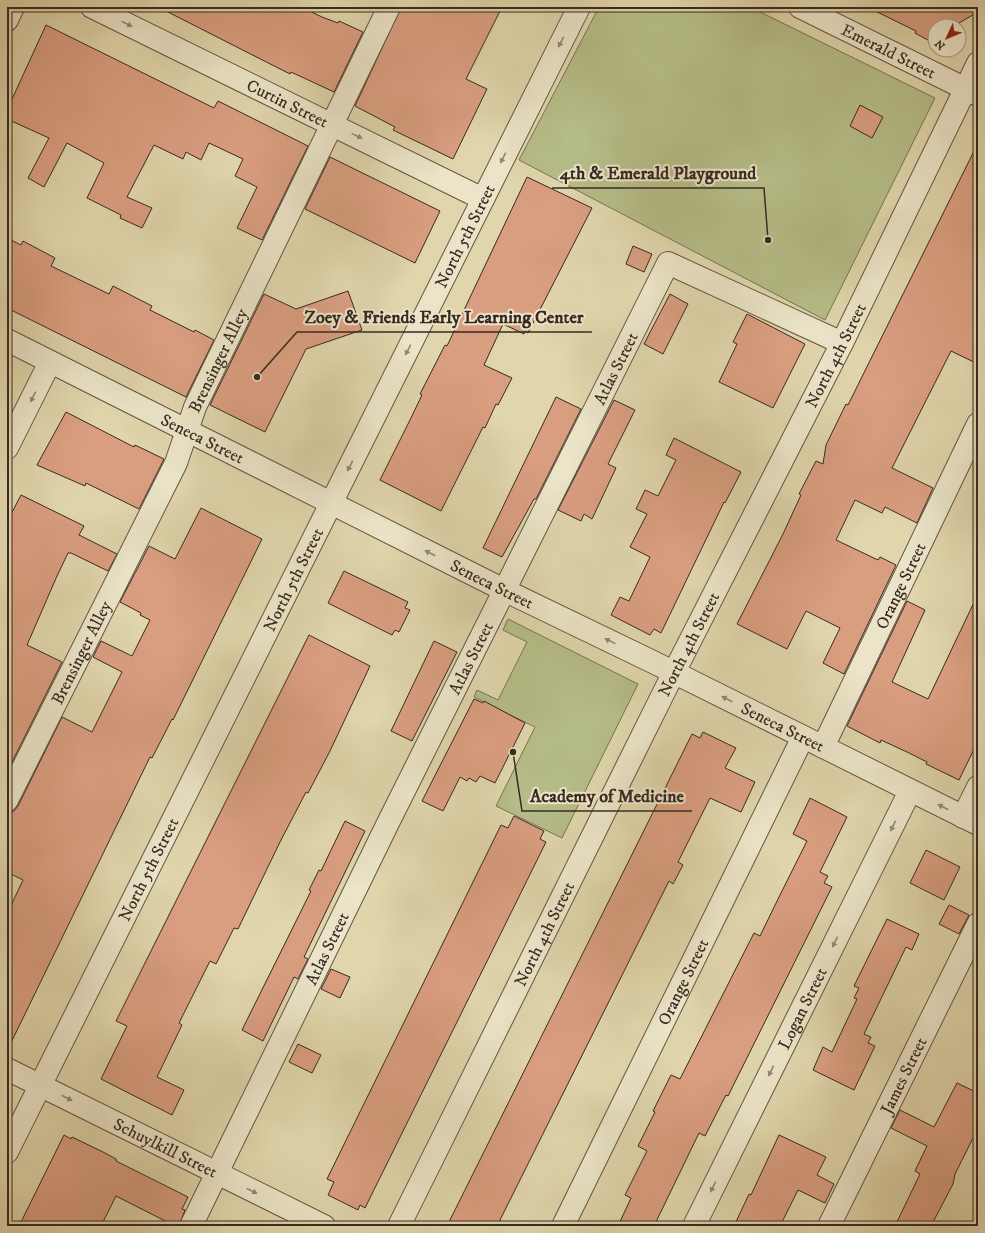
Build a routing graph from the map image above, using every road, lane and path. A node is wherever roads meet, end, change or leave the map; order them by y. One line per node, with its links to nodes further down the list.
1 (13, 7): 6 (street)
2 (92, 7): 9 (street, Curtin Street, one-way to 9)
3 (389, 7): 9 (street, Brensinger Alley)
4 (579, 7): 10 (street, North 5th Street, one-way to 10)
5 (800, 7): 8 (street, Emerald Street)
6 (7, 20)
7 (978, 63): 8 (street, North 4th Street)
8 (972, 92): 12 (street, North 4th Street)
9 (332, 124): 10 (street, Curtin Street, one-way to 10); 15 (street, Brensinger Alley)
10 (483, 199): 17 (street, North 5th Street, one-way to 17)
11 (7, 340): 13 (street, Seneca Street)
12 (842, 343): 18 (street, Atlas Street); 19 (street, North 4th Street)
13 (50, 362): 15 (street, Seneca Street); 16 (street, one-way to 16)
14 (978, 424): 21 (street, Orange Street)
15 (186, 430): 17 (street, Seneca Street); 24 (street, Brensinger Alley)
16 (7, 448)
17 (331, 504): 18 (street, Seneca Street, one-way to 17); 28 (street, North 5th Street)
18 (504, 590): 19 (street, Seneca Street, one-way to 18); 30 (street, Atlas Street)
19 (674, 673): 20 (street, Seneca Street, one-way to 19); 33 (street, North 4th Street)
20 (803, 737): 21 (street, Seneca Street); 34 (street, Orange Street)
21 (823, 747): 23 (street, Seneca Street)
22 (978, 787): 25 (street)
23 (910, 790): 25 (street, Seneca Street, one-way to 23); 35 (street, Logan Street, one-way to 35)
24 (7, 800)
25 (971, 821)
26 (978, 924): 36 (street, James Street)
27 (7, 1068): 28 (street, Schuylkill Street)
28 (40, 1085): 29 (street, North 5th Street); 30 (street, Schuylkill Street, one-way to 30)
29 (7, 1152)
30 (217, 1174): 31 (street, Atlas Street); 32 (street, Schuylkill Street, one-way to 32)
31 (191, 1226)
32 (324, 1226)
33 (399, 1226)
34 (563, 1226)
35 (694, 1226)
36 (829, 1226)

